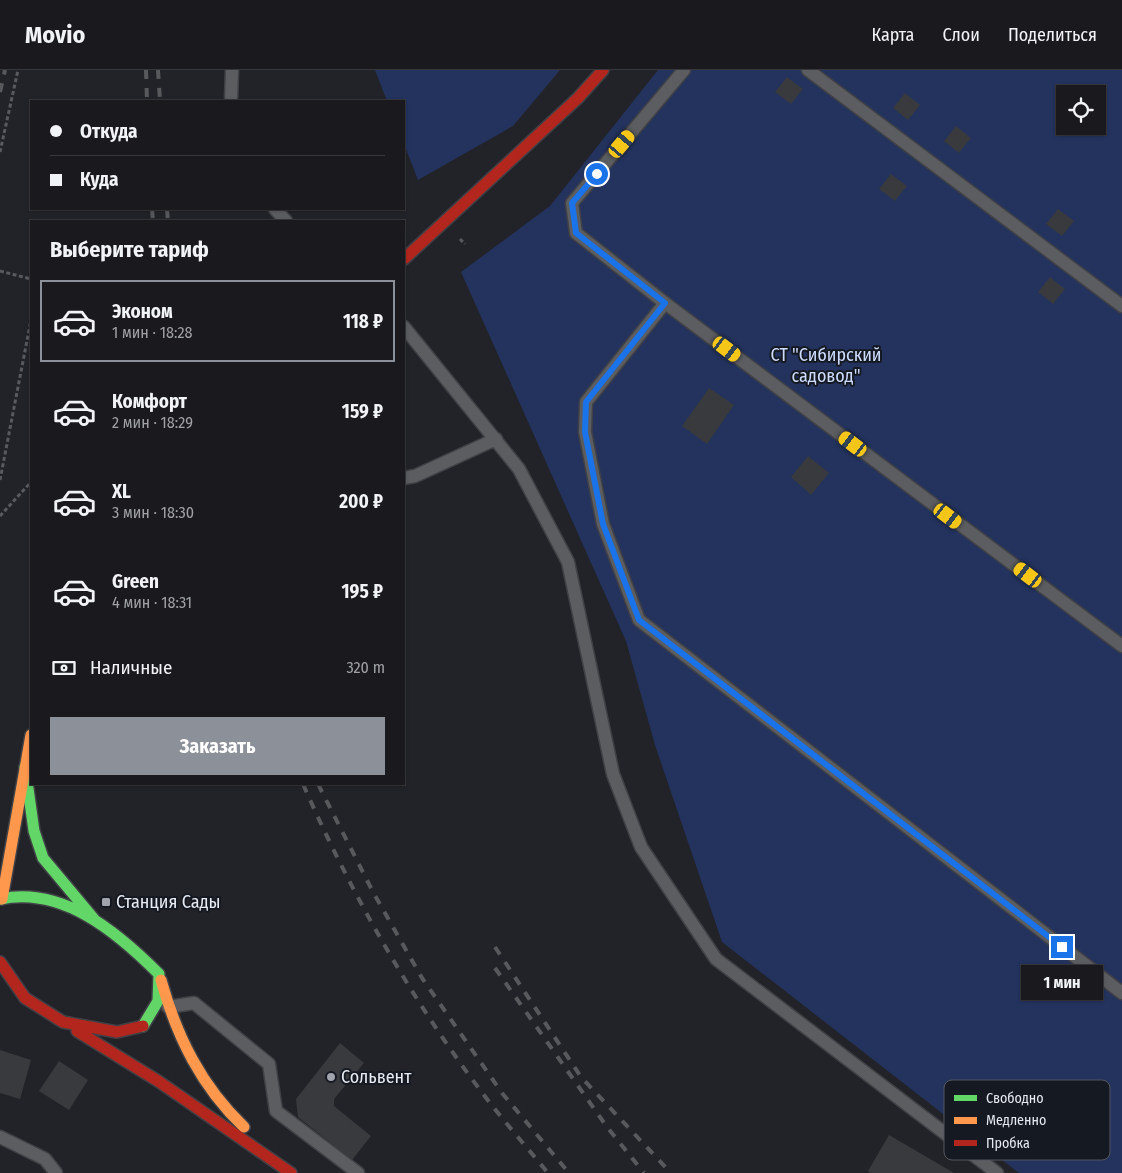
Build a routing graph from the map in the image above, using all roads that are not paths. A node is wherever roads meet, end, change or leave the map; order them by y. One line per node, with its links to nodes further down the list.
1 (232, 70): 5 (lane)
2 (603, 70): 9 (main road)
3 (684, 70): 11 (lane)
4 (808, 70): 12 (lane)
5 (231, 100)
6 (276, 210): 7 (lane)
7 (285, 220)
8 (405, 240): 9 (lane)
9 (415, 250): 10 (main road)
10 (405, 258)
11 (665, 303): 16 (lane); 24 (lane)
12 (1122, 306)
13 (405, 328): 14 (lane)
14 (496, 439): 15 (lane); 28 (lane)
15 (405, 478)
16 (1122, 646)
17 (30, 740): 18 (main road)
18 (25, 767): 19 (main road); 20 (main road)
19 (1, 899): 20 (main road)
20 (94, 919): 22 (main road)
21 (0, 962): 25 (main road)
22 (159, 974): 26 (main road); 27 (main road)
23 (0, 983): 25 (main road)
24 (1122, 993)
25 (25, 998): 27 (main road)
26 (168, 1008): 33 (main road); 34 (lane)
27 (63, 1022): 32 (main road)
28 (944, 1133)
29 (0, 1137): 31 (lane)
30 (980, 1160): 35 (lane)
31 (56, 1173)
32 (291, 1173)
33 (295, 1173)
34 (358, 1173)
35 (997, 1173)

